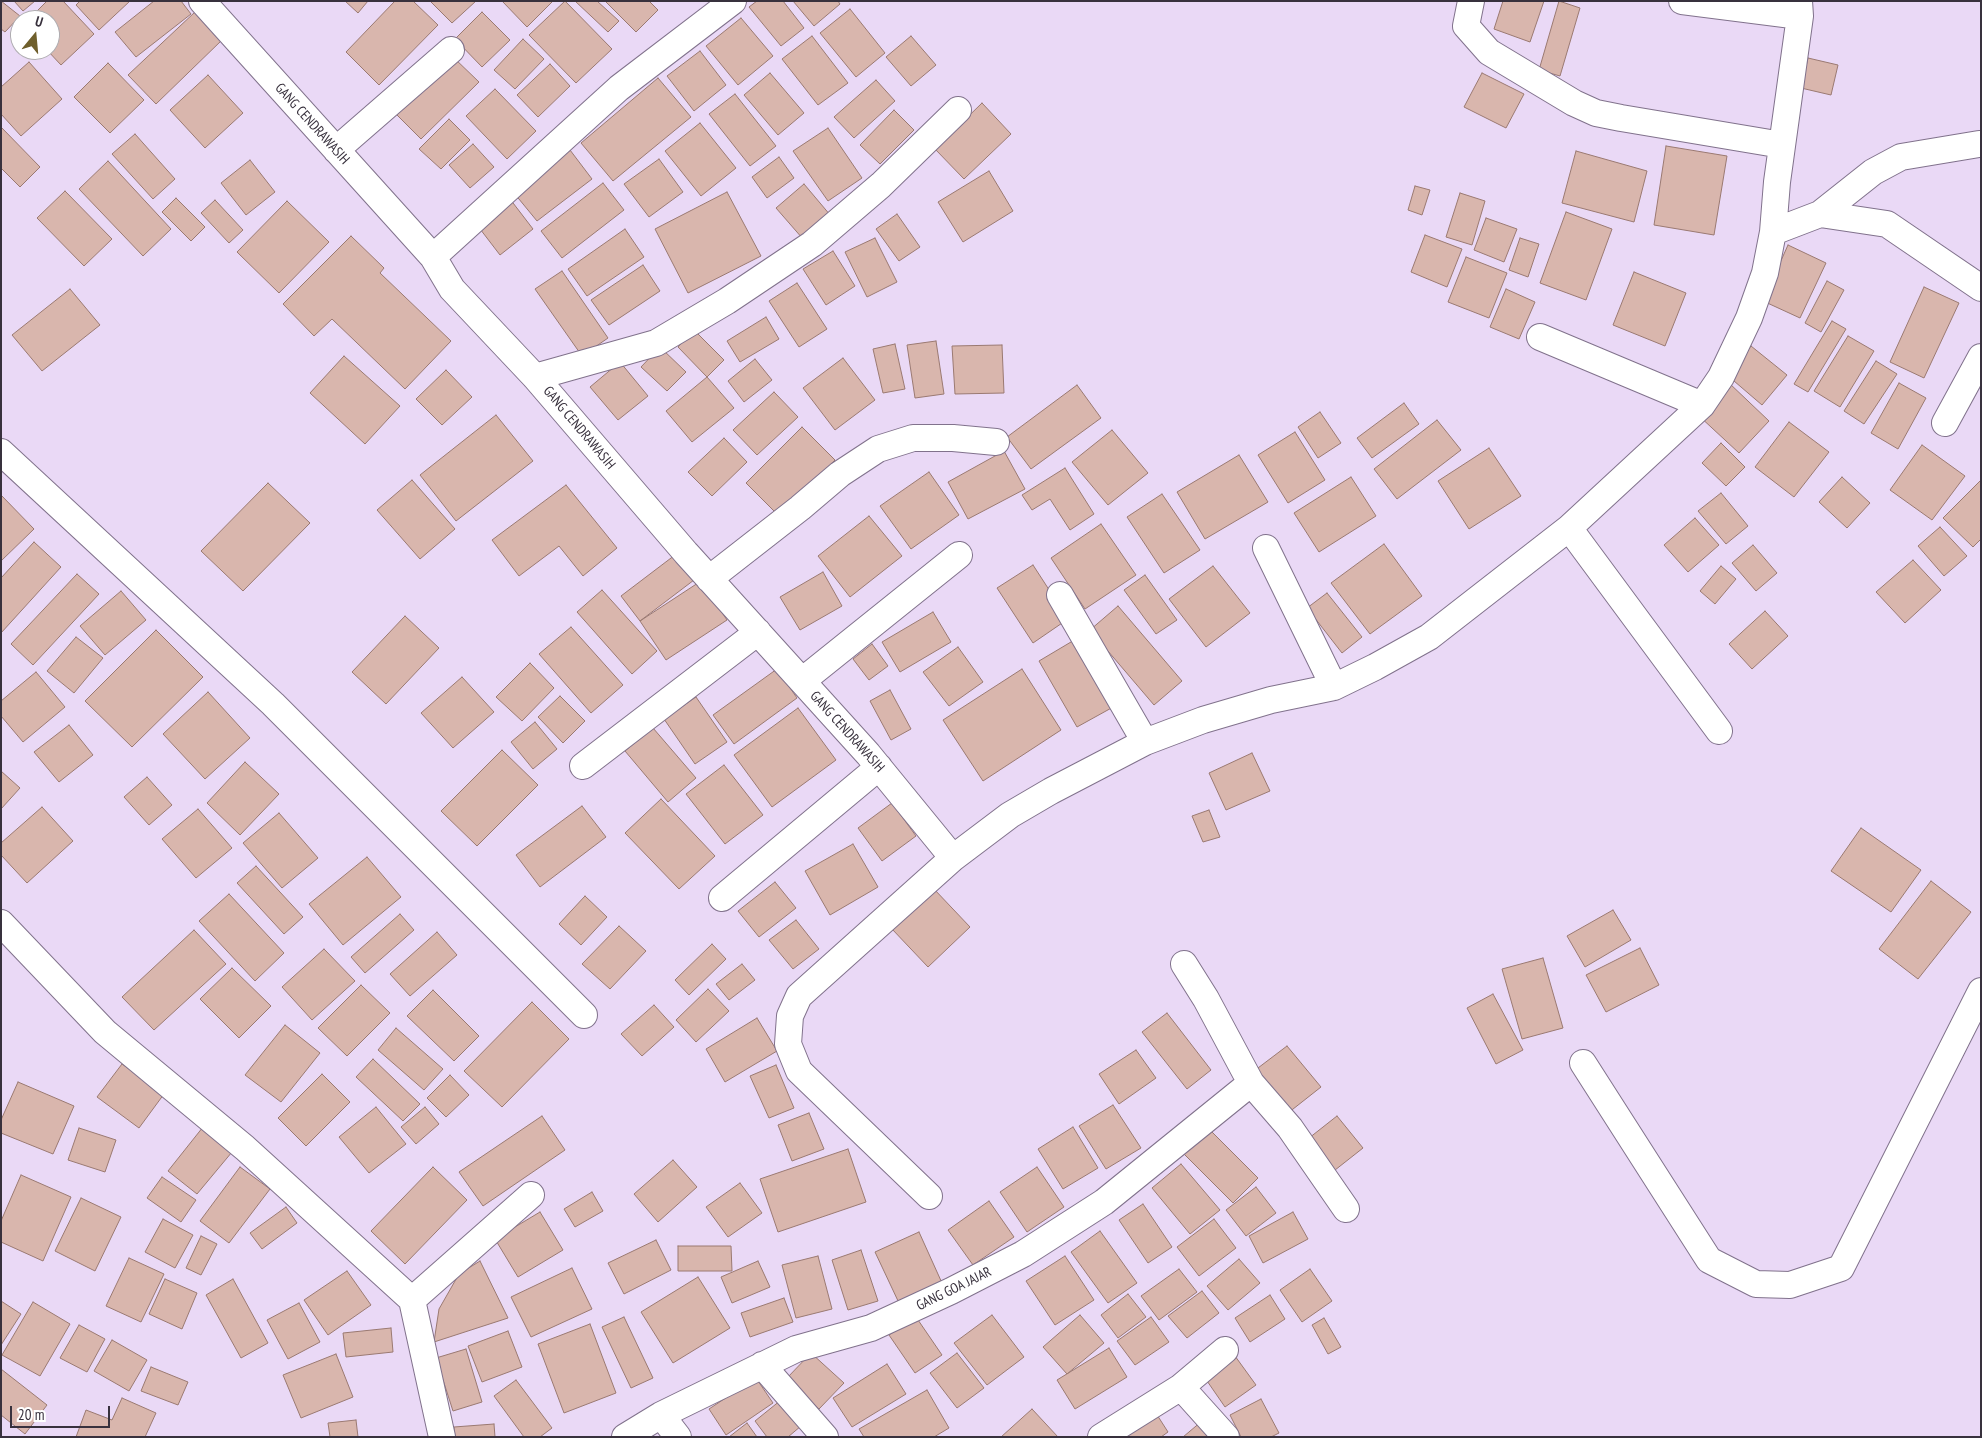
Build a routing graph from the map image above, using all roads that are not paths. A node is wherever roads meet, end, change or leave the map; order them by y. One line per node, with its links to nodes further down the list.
1 (202, 1): 10 (street, GANG CENDRAWASIH)
2 (733, 1): 13 (street)
3 (1471, 1): 9 (street)
4 (1682, 1): 5 (street)
5 (1800, 9): 9 (street)
6 (450, 50): 10 (street)
7 (958, 110): 17 (street)
8 (1979, 144): 11 (street)
9 (1782, 145): 12 (street)
10 (336, 150): 13 (street, GANG CENDRAWASIH)
11 (1820, 214): 12 (street); 14 (street)
12 (1773, 232): 18 (street)
13 (433, 257): 17 (street, GANG CENDRAWASIH)
14 (1981, 288)
15 (1540, 337): 18 (street)
16 (1981, 357): 19 (street)
17 (536, 377): 25 (street, GANG CENDRAWASIH)
18 (1702, 405): 22 (street)
19 (1945, 423)
20 (996, 442): 25 (street)
21 (1, 452): 39 (street)
22 (1569, 528): 29 (street); 30 (street)
23 (1266, 548): 29 (street)
24 (959, 555): 28 (street)
25 (709, 579): 27 (street, GANG CENDRAWASIH)
26 (1060, 596): 31 (street)
27 (758, 632): 28 (street, GANG CENDRAWASIH); 32 (street)
28 (802, 681): 33 (street, GANG CENDRAWASIH)
29 (1334, 687): 31 (street)
30 (1719, 731)
31 (1145, 742): 34 (street)
32 (583, 766)
33 (879, 767): 34 (street, GANG CENDRAWASIH); 35 (street)
34 (953, 858): 43 (street)
35 (722, 898)
36 (1, 923): 45 (street)
37 (1184, 964): 41 (street)
38 (1981, 991): 40 (street)
39 (584, 1015)
40 (1582, 1062)
41 (1252, 1083): 44 (street); 47 (street, GANG GOA JAJAR)
42 (531, 1195): 45 (street)
43 (929, 1196)
44 (1346, 1209)
45 (412, 1300): 50 (street)
46 (1225, 1350): 48 (street)
47 (762, 1365): 49 (street, GANG GOA JAJAR); 53 (street)
48 (1181, 1386): 54 (street); 55 (street)
49 (661, 1415): 51 (street, GANG GOA JAJAR); 52 (street)
50 (442, 1437)
51 (625, 1437)
52 (678, 1437)
53 (825, 1437)
54 (1101, 1437)
55 (1226, 1437)

